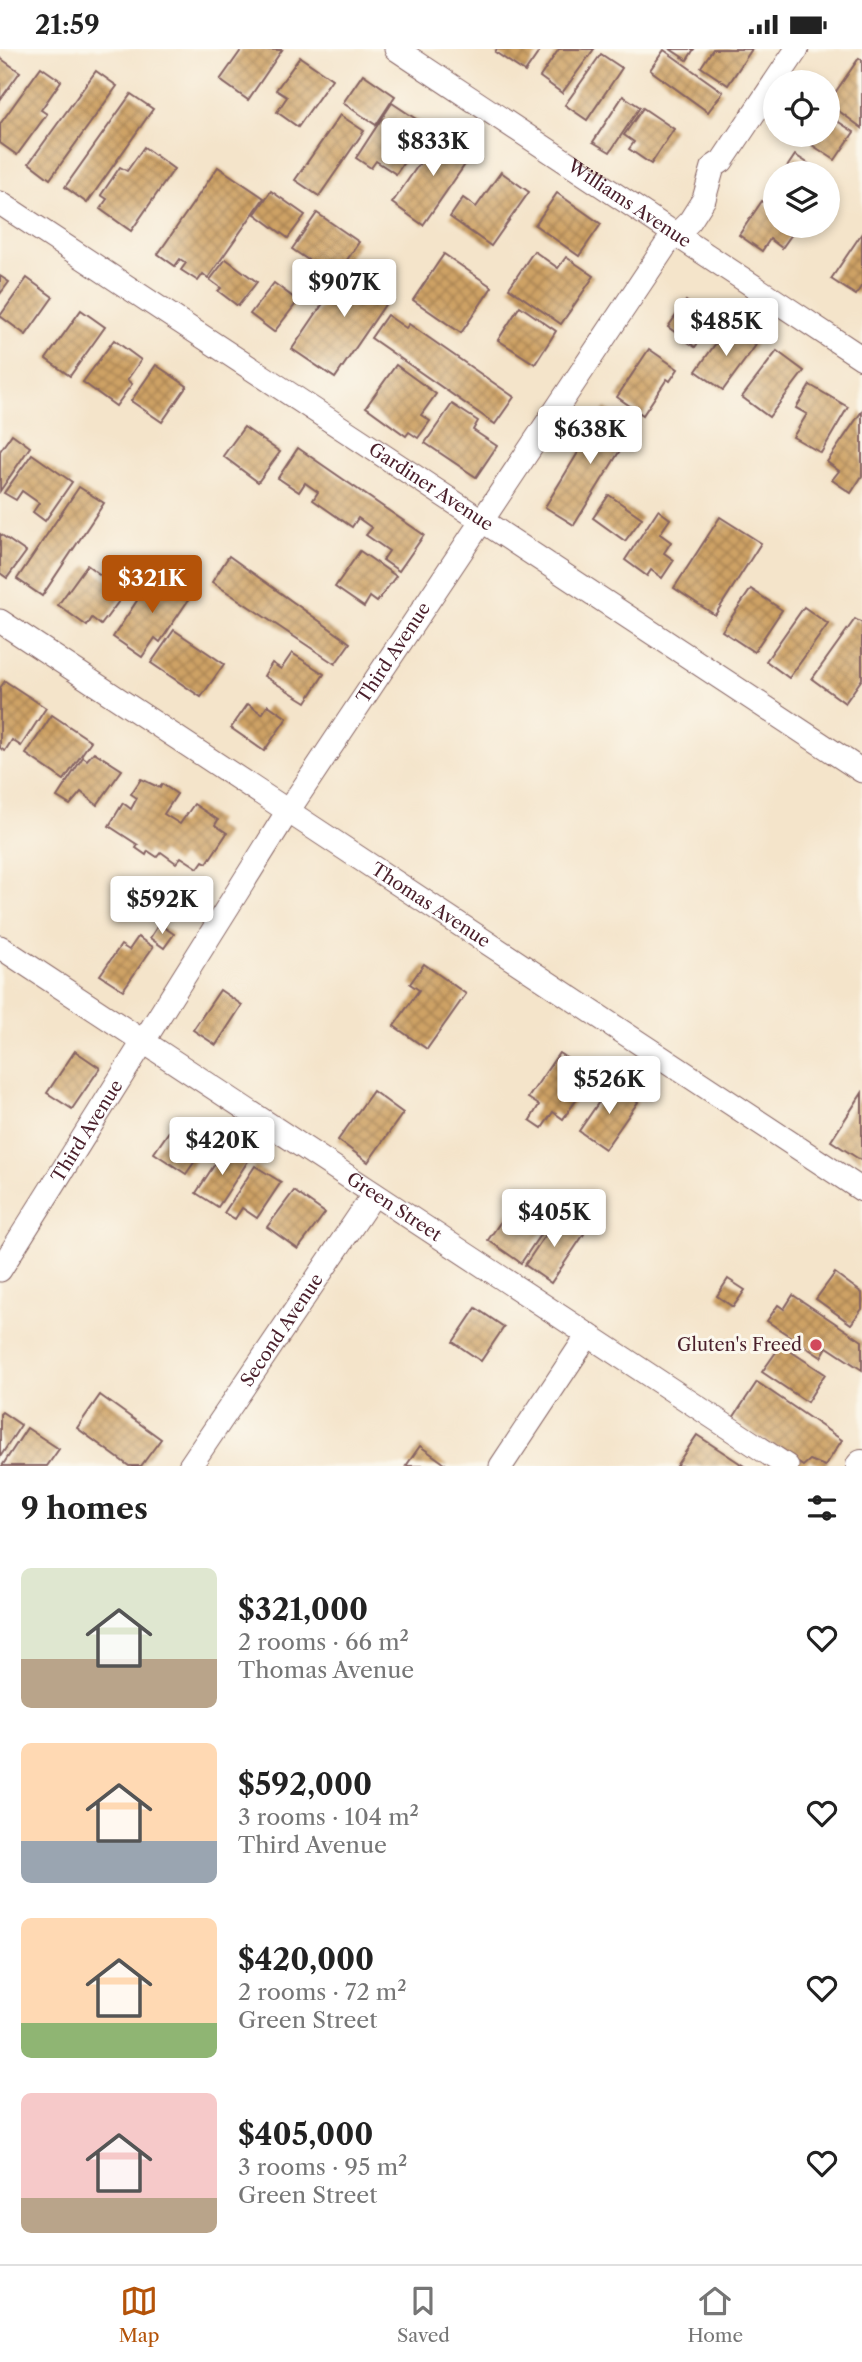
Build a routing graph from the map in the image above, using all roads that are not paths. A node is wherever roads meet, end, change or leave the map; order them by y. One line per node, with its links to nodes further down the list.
1 (396, 49): 4 (street, Williams Avenue)
2 (797, 49): 4 (street, Third Avenue)
3 (0, 204): 6 (street, Gardiner Avenue)
4 (674, 234): 5 (street, Williams Avenue); 6 (street, Third Avenue)
5 (862, 358)
6 (482, 521): 8 (street, Gardiner Avenue); 9 (street, Third Avenue)
7 (0, 621): 9 (street, Thomas Avenue)
8 (862, 771)
9 (288, 811): 11 (street, Third Avenue); 12 (street, Thomas Avenue)
10 (0, 947): 11 (street, Green Street)
11 (144, 1042): 13 (street, Green Street); 14 (street, Third Avenue)
12 (862, 1190)
13 (374, 1193): 15 (street, Green Street); 16 (street, Second Avenue)
14 (0, 1270)
15 (588, 1335): 17 (street); 18 (street, Green Street)
16 (190, 1466)
17 (501, 1466)
18 (788, 1466)

